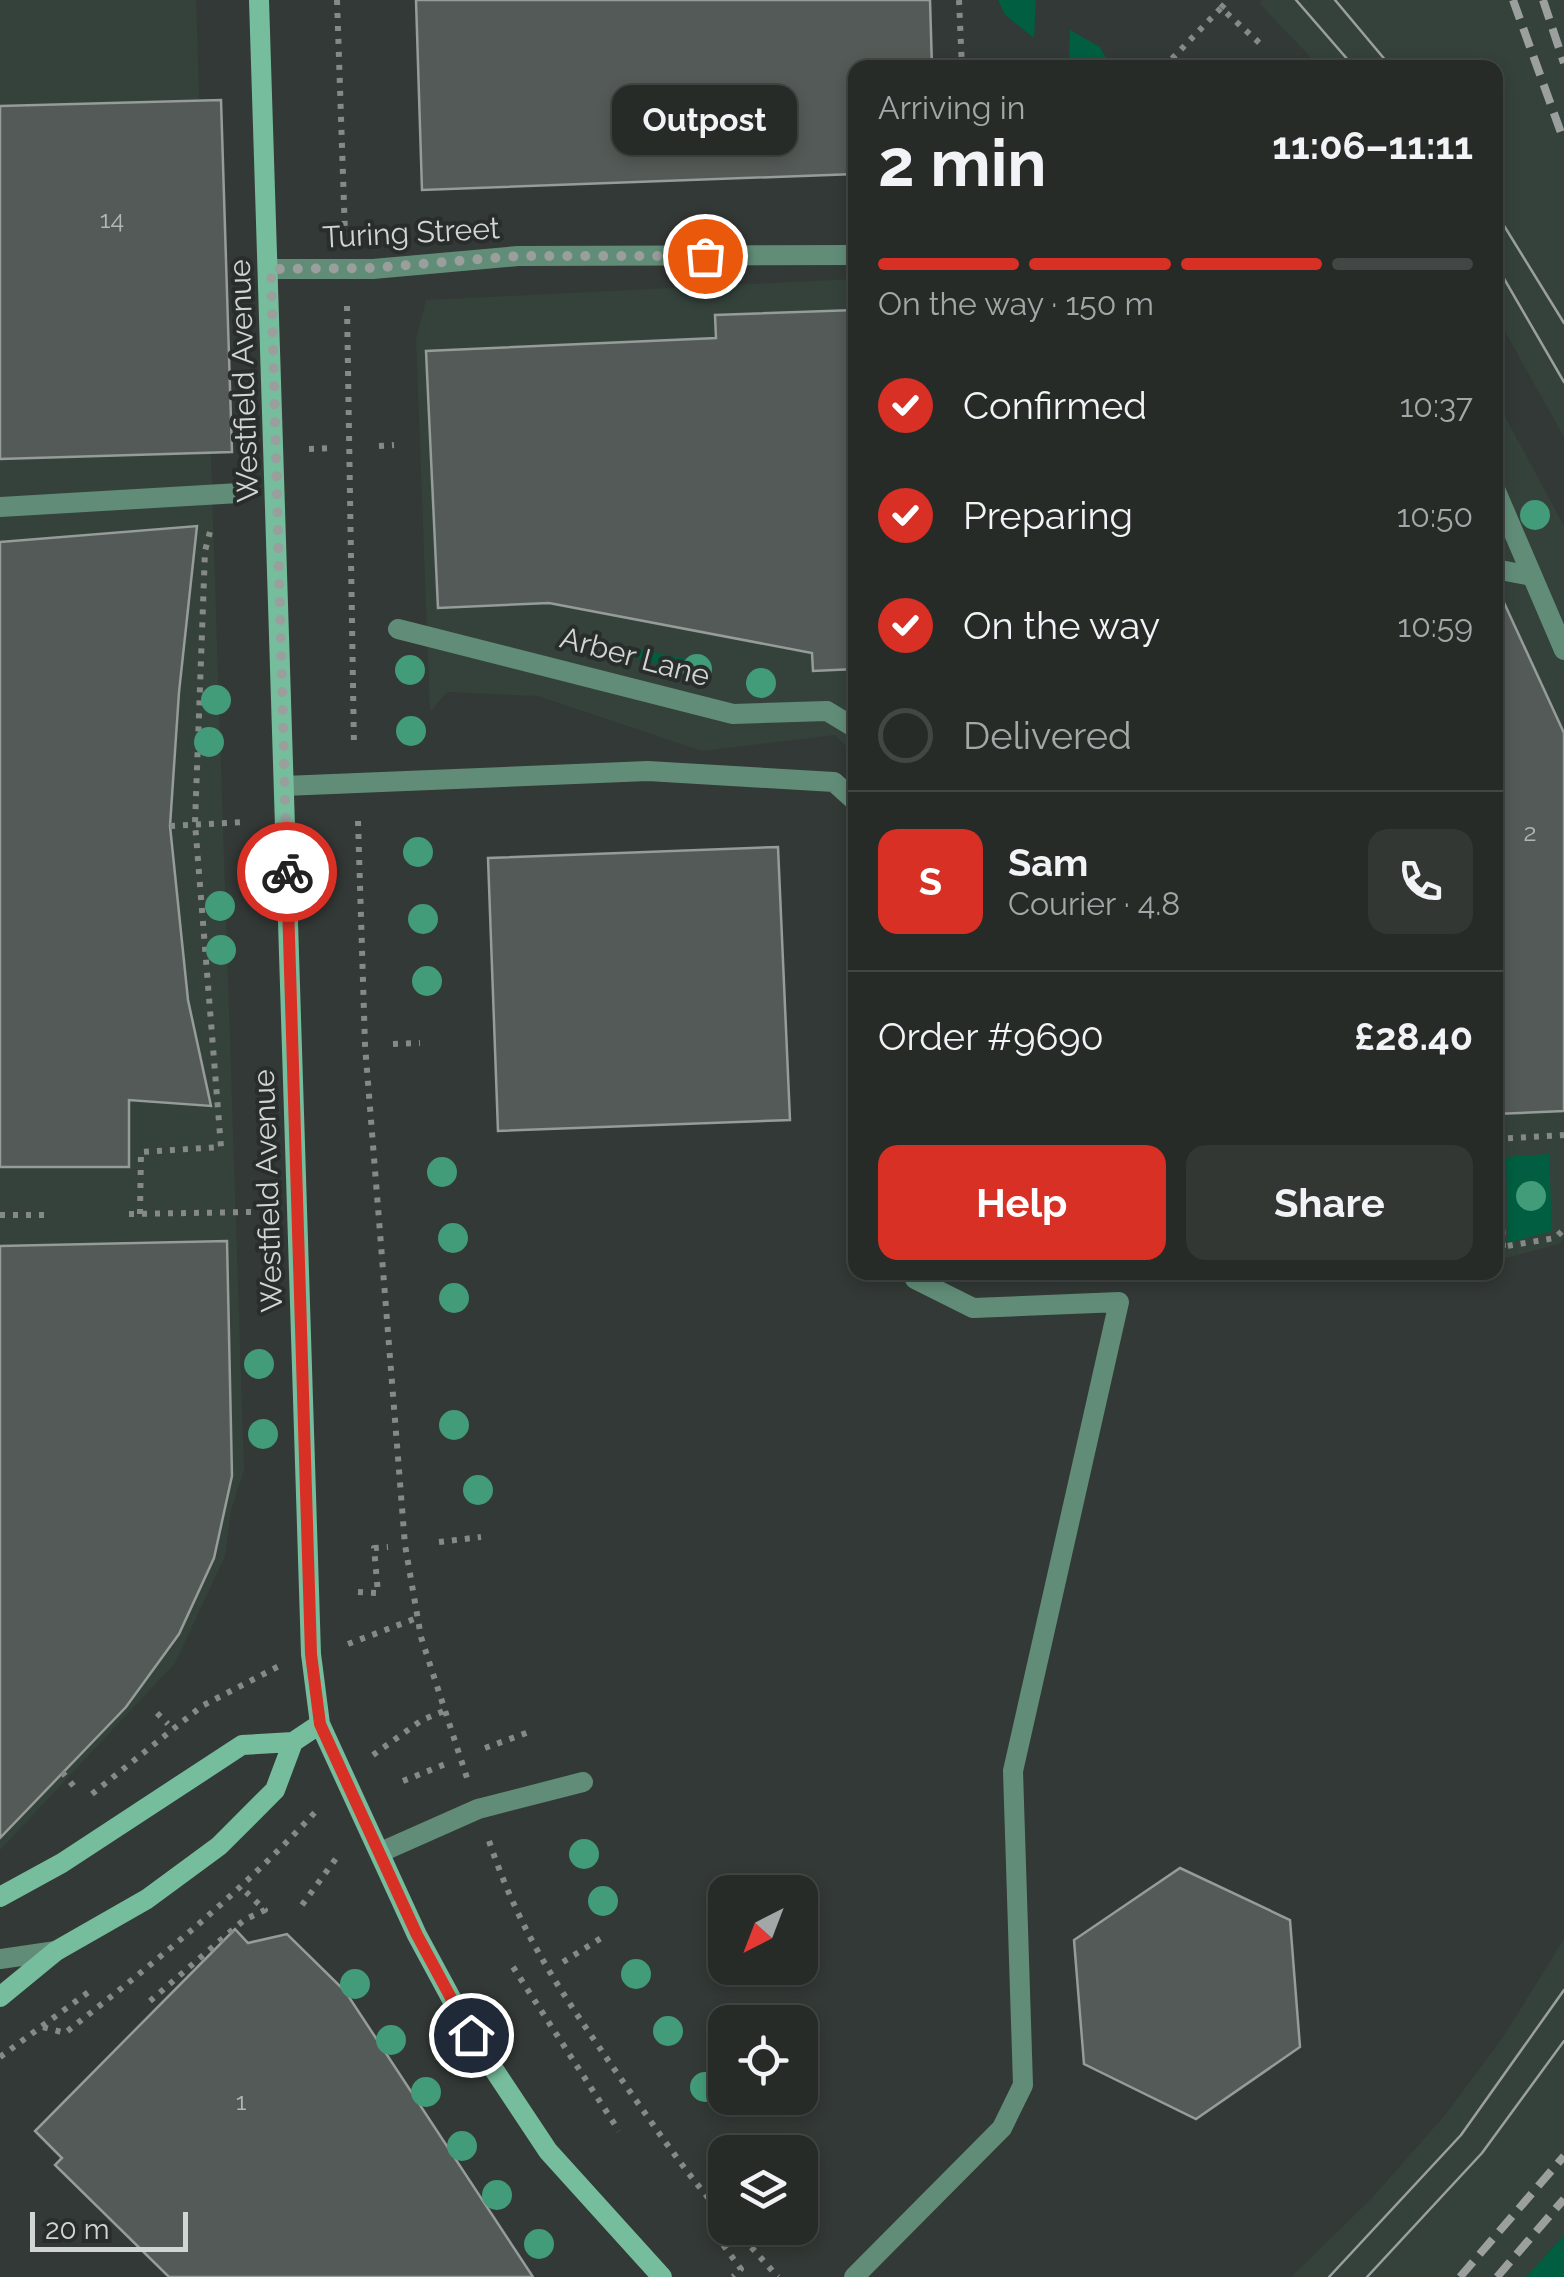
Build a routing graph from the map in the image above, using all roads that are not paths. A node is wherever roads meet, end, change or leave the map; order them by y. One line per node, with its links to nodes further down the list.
1 (260, 0): 3 (street, Westfield Avenue)
2 (848, 254): 3 (street, Turing Street)
3 (271, 269): 12 (street, Westfield Avenue)
4 (239, 493): 5 (street)
5 (0, 507)
6 (1503, 508): 8 (street)
7 (1503, 570): 8 (street)
8 (1532, 576): 10 (street)
9 (398, 629): 11 (street, Arber Lane)
10 (1564, 650)
11 (848, 724)
12 (284, 786): 13 (street); 15 (street, Westfield Avenue)
13 (848, 795)
14 (917, 1280): 24 (street)
15 (320, 1724): 16 (street); 18 (street, Westfield Avenue)
16 (293, 1742): 19 (street); 20 (street)
17 (583, 1782): 18 (street)
18 (382, 1852): 23 (street, Westfield Avenue)
19 (0, 1898)
20 (56, 1951): 21 (street); 22 (street)
21 (0, 1959)
22 (0, 1998)
23 (662, 2277)
24 (854, 2277)

